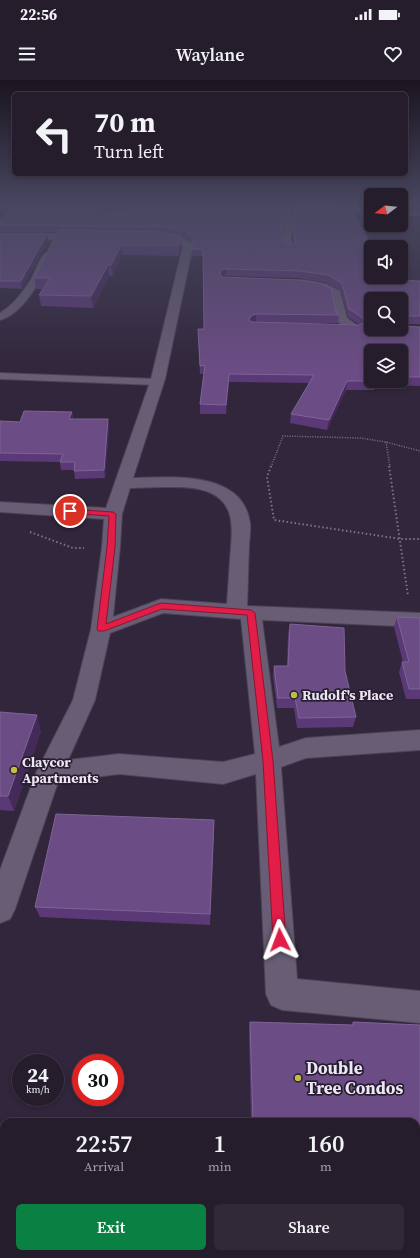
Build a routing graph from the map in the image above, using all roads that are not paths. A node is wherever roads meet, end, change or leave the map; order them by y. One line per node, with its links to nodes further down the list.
1 (45, 261): 4 (street)
2 (184, 261): 10 (street)
3 (292, 283): 7 (street)
4 (5, 315): 5 (street)
5 (0, 322)
6 (333, 328): 7 (street)
7 (356, 329): 8 (street)
8 (364, 329)
9 (0, 376): 10 (lane)
10 (157, 382): 11 (street)
11 (124, 483): 13 (street); 14 (street)
12 (0, 507): 13 (street)
13 (113, 514): 16 (street)
14 (244, 612): 15 (street); 16 (street); 18 (street)
15 (416, 620)
16 (101, 629): 19 (street)
17 (420, 740): 18 (street)
18 (268, 761): 19 (street); 21 (street)
19 (49, 773): 20 (street)
20 (0, 909)
21 (420, 1007)

